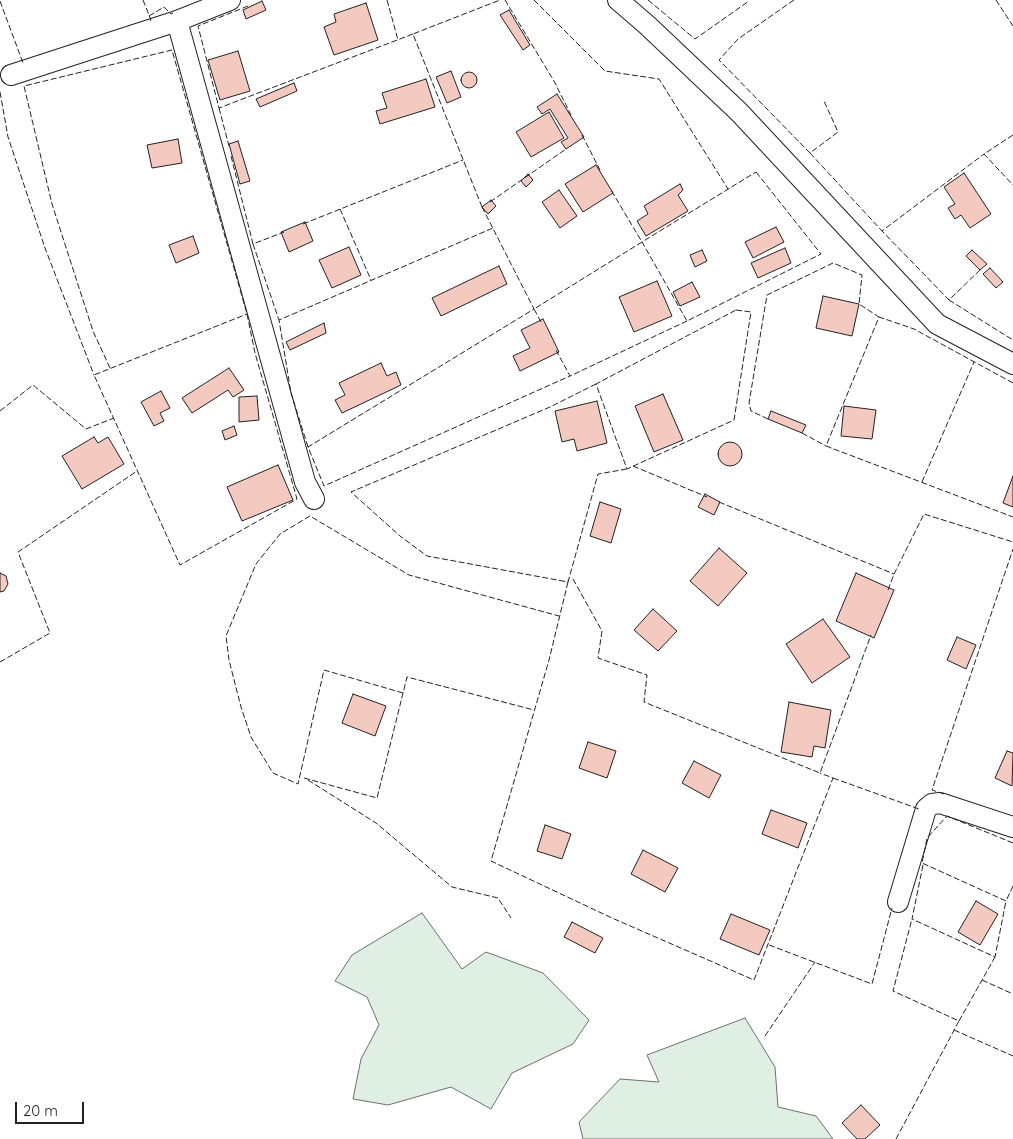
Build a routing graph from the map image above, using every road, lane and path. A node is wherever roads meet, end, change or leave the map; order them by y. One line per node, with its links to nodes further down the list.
1 (230, 0): 3 (street)
2 (618, 0): 5 (street)
3 (176, 21): 4 (street); 6 (street)
4 (11, 75)
5 (1013, 364)
6 (314, 499)
7 (1013, 827): 8 (street)
8 (898, 902)

